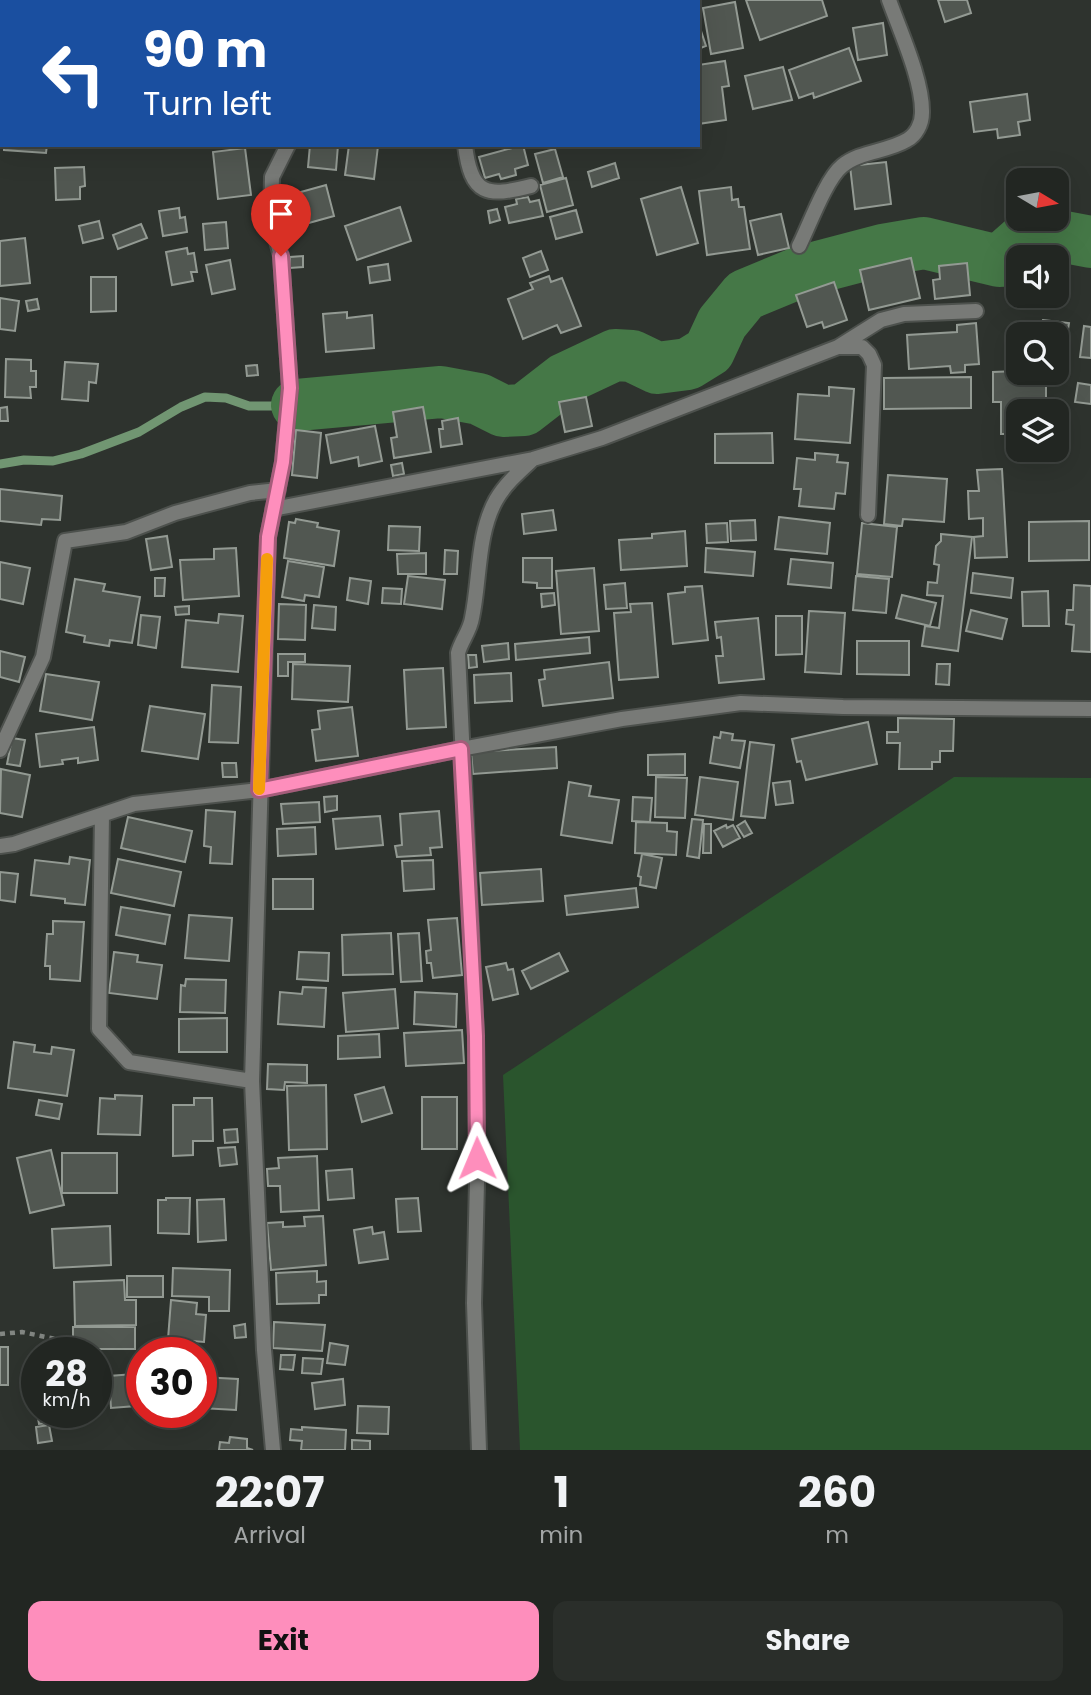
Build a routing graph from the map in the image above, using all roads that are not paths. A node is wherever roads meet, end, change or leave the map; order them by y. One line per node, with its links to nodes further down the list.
1 (889, 0): 5 (street)
2 (287, 147): 9 (street)
3 (465, 147): 4 (street)
4 (531, 186)
5 (799, 246)
6 (976, 311): 7 (street)
7 (838, 347): 8 (street); 11 (street)
8 (533, 459): 10 (street); 13 (street)
9 (278, 490): 10 (street); 14 (street)
10 (273, 509): 15 (street)
11 (868, 515)
12 (1091, 709): 13 (street)
13 (461, 749): 15 (street); 20 (street)
14 (0, 750)
15 (259, 790): 16 (street); 18 (street)
16 (102, 815): 17 (street); 18 (street)
17 (0, 846)
18 (252, 1081): 19 (street)
19 (272, 1450)
20 (479, 1450)

